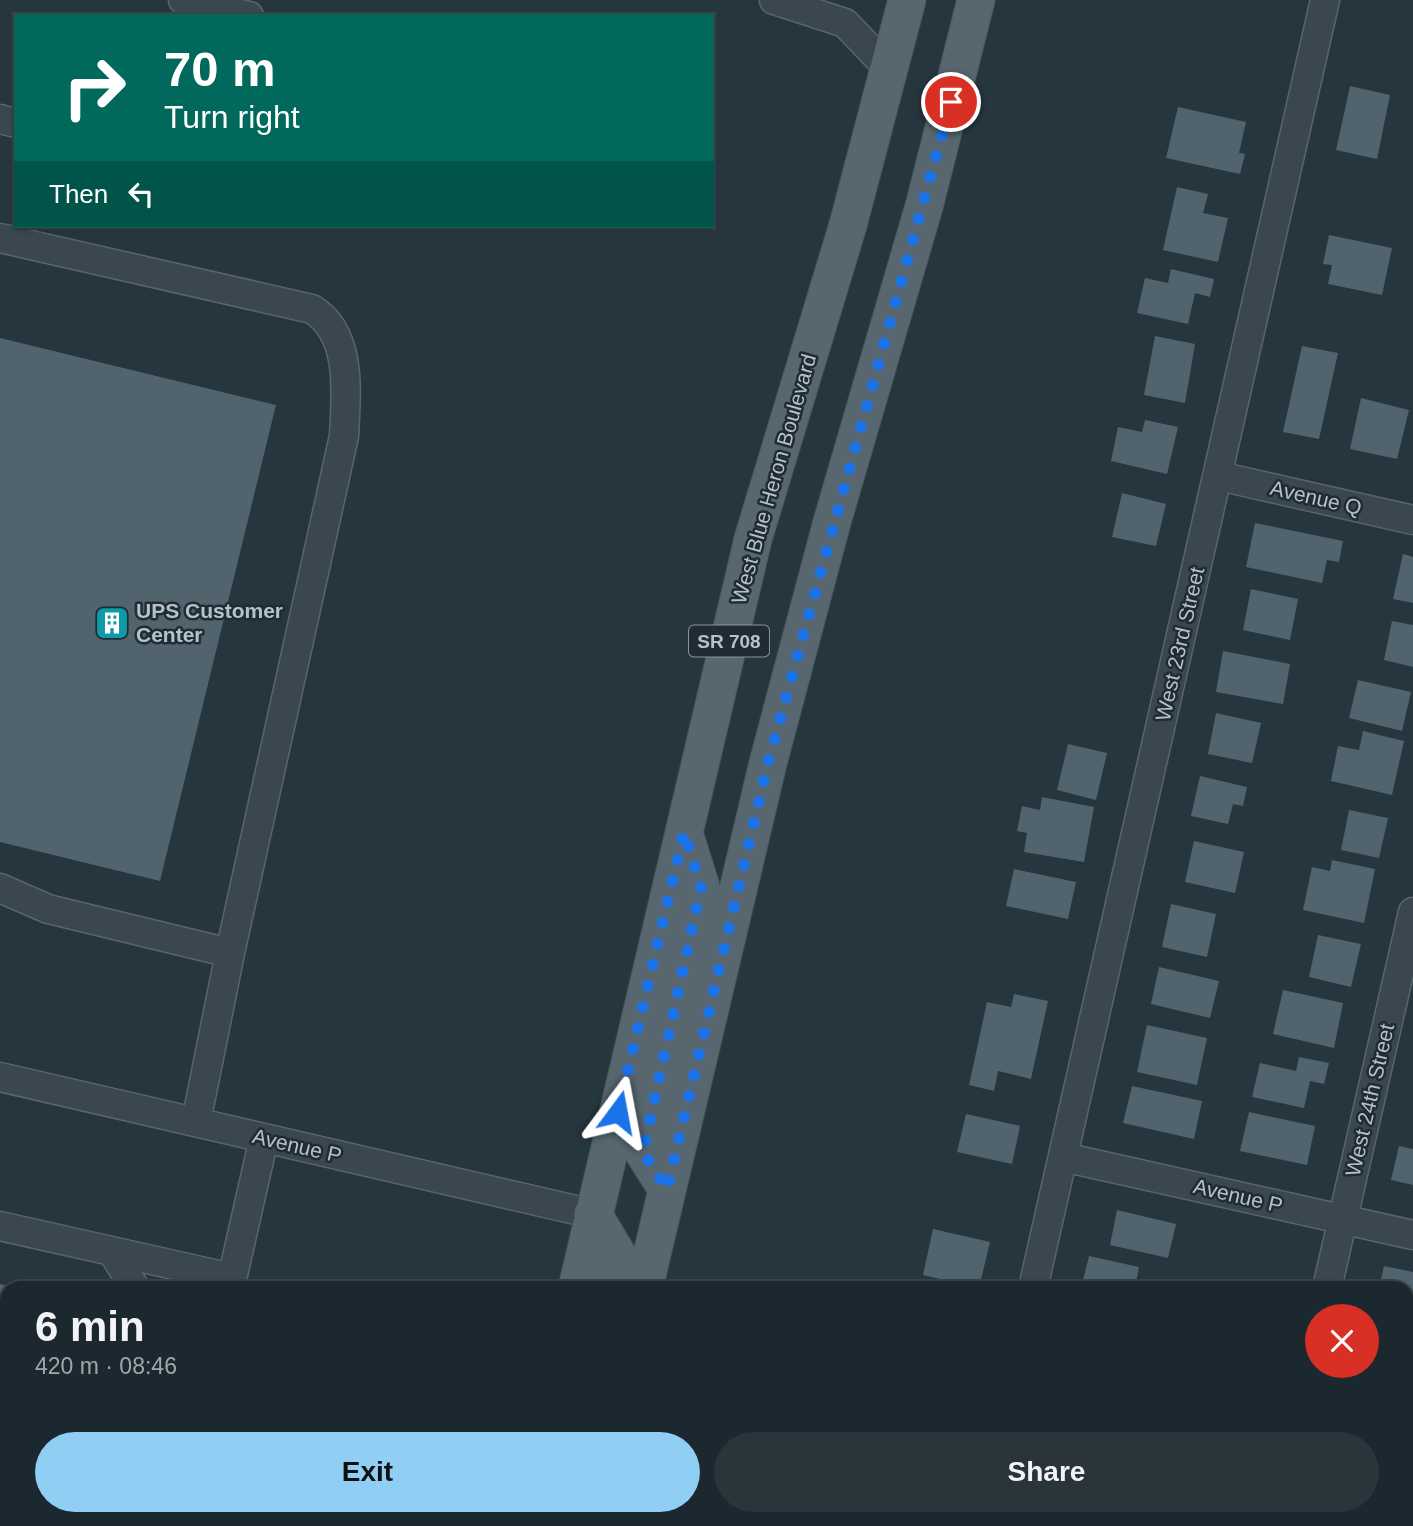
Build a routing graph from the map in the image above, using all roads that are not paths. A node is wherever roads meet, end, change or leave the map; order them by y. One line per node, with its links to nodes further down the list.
1 (183, 0): 6 (street)
2 (775, 0): 7 (street)
3 (908, 0): 7 (main road, West Blue Heron Boulevard / SR 708)
4 (976, 0): 19 (main road, SR 708)
5 (1325, 0): 9 (street, West 23rd Street)
6 (241, 14)
7 (889, 69): 11 (main road, West Blue Heron Boulevard / SR 708)
8 (0, 238): 14 (street)
9 (1219, 477): 10 (street, Avenue Q); 18 (street, West 23rd Street)
10 (1413, 520)
11 (684, 832): 19 (main road); 20 (main road, West Blue Heron Boulevard / SR 708)
12 (0, 888): 14 (street)
13 (1413, 912): 21 (street, West 24th Street)
14 (230, 953): 16 (street)
15 (0, 1077): 16 (street, Avenue P)
16 (196, 1122): 17 (street, Avenue P)
17 (264, 1138): 20 (street, Avenue P); 27 (street)
18 (1063, 1157): 21 (street, Avenue P); 31 (street, West 23rd Street)
19 (667, 1189): 30 (main road, SR 708)
20 (593, 1214): 28 (main road, West Blue Heron Boulevard / SR 708); 29 (main road)
21 (1343, 1219): 23 (street, Avenue P); 32 (street, West 24th Street)
22 (0, 1226): 24 (street)
23 (1413, 1235)
24 (113, 1252): 25 (street); 26 (street)
25 (131, 1281)
26 (223, 1281)
27 (231, 1281)
28 (579, 1281)
29 (615, 1281)
30 (646, 1281)
31 (1035, 1281)
32 (1328, 1281)

